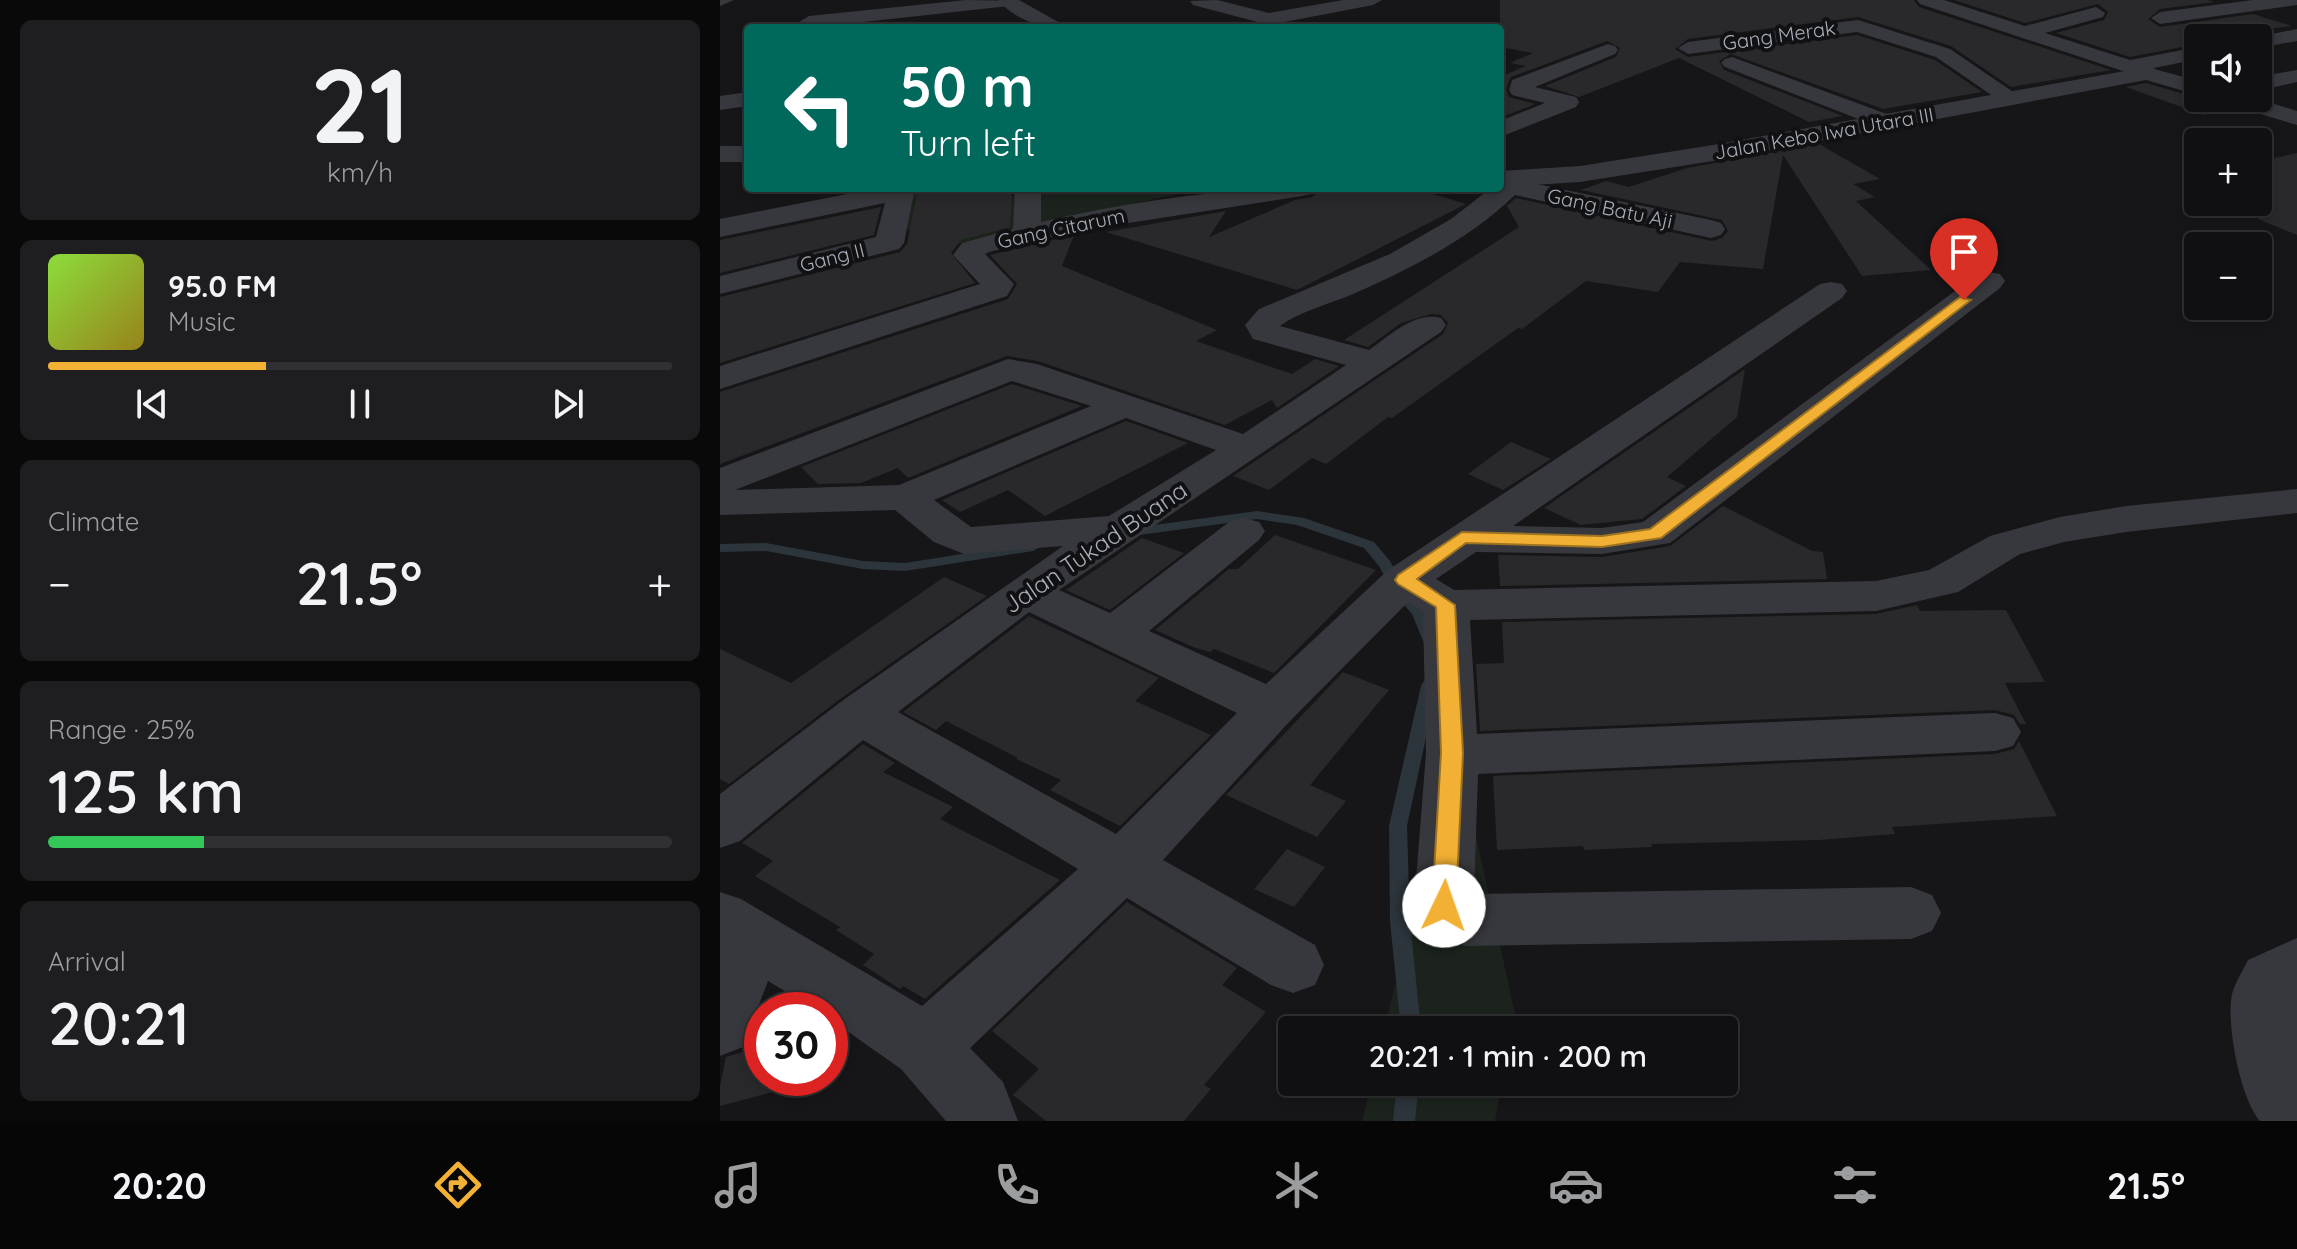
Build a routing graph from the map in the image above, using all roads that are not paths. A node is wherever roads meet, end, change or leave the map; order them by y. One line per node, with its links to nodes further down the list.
1 (1008, 0): 11 (street); 12 (street)
2 (1373, 0): 7 (street)
3 (1926, 0): 8 (street)
4 (1996, 0): 8 (street)
5 (2294, 0): 10 (street)
6 (1199, 1): 7 (street)
7 (1318, 5)
8 (1956, 10): 13 (street)
9 (2096, 13): 13 (street)
10 (2160, 18)
11 (809, 22)
12 (1050, 24)
13 (2025, 32): 22 (street)
14 (2297, 35): 15 (street)
15 (2272, 39)
16 (1915, 43): 17 (street, Gang Merak); 19 (street, Gang Merak); 26 (street, Gang Merak)
17 (1688, 48)
18 (1608, 50): 32 (street)
19 (1868, 51)
20 (2184, 57): 22 (street, Jalan Kebo Iwa Utara III)
21 (1732, 63): 31 (street)
22 (2137, 70): 25 (street); 26 (street, Jalan Kebo Iwa Utara III)
23 (2297, 76): 24 (street)
24 (2272, 81)
25 (2184, 84)
26 (2011, 98): 31 (street, Jalan Kebo Iwa Utara III)
27 (744, 100): 28 (street)
28 (720, 103)
29 (2272, 110): 30 (street)
30 (2295, 117)
31 (1887, 122): 35 (street, Jalan Kebo Iwa Utara III)
32 (1504, 128)
33 (720, 154): 34 (street)
34 (744, 154)
35 (1508, 182): 42 (street, Gang Batu Aji)
36 (891, 192): 41 (street)
37 (900, 192): 45 (street, Gang II)
38 (1028, 192): 43 (street)
39 (1273, 192): 43 (street, Gang Citarum)
40 (1499, 192): 48 (street)
41 (720, 228)
42 (1711, 229)
43 (1027, 233): 49 (street, Gang Citarum)
44 (1989, 281): 58 (street)
45 (720, 285)
46 (1831, 291): 58 (street)
47 (1429, 325): 48 (street, Jalan Tukad Buana)
48 (1374, 362): 51 (street, Jalan Tukad Buana)
49 (720, 378)
50 (1123, 406): 51 (street); 52 (street); 53 (street)
51 (1247, 448): 57 (street, Jalan Tukad Buana)
52 (720, 482)
53 (905, 497): 55 (street); 57 (street)
54 (2297, 501): 59 (street)
55 (720, 503)
56 (1244, 531): 61 (street)
57 (1110, 533): 60 (street, Jalan Tukad Buana)
58 (1462, 538): 59 (street)
59 (1410, 590): 62 (street); 65 (street)
60 (1025, 592): 61 (street); 63 (street, Jalan Tukad Buana)
61 (1114, 634): 62 (street)
62 (1272, 708): 67 (street)
63 (860, 714): 66 (street, Jalan Tukad Buana); 67 (street)
64 (1995, 732): 65 (street)
65 (1452, 753): 68 (street)
66 (720, 825)
67 (1123, 865): 70 (street); 73 (street)
68 (1911, 913)
69 (736, 929): 72 (street); 73 (street)
70 (1293, 965)
71 (2297, 966): 74 (street)
72 (720, 1025)
73 (912, 1037): 75 (street)
74 (2297, 1111)
75 (983, 1121)

